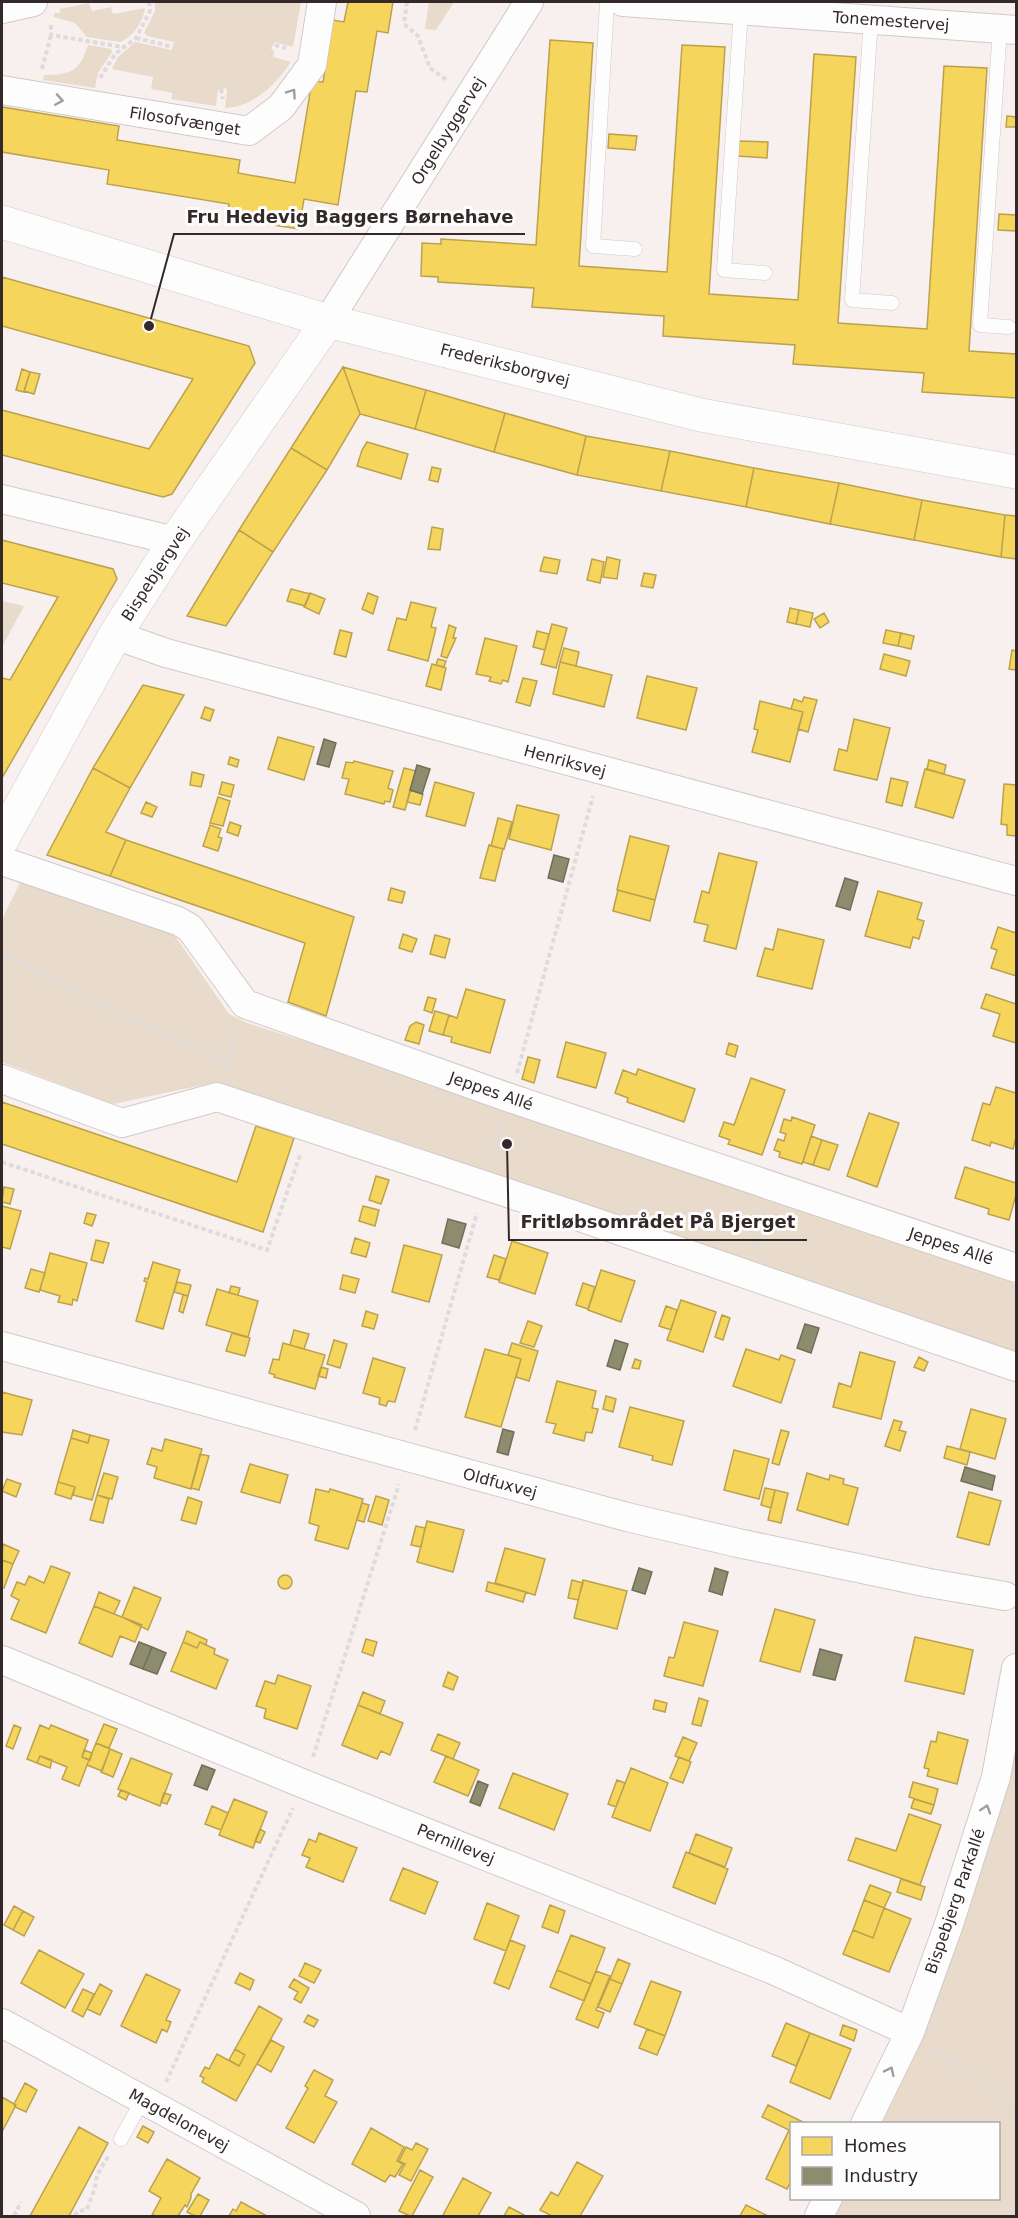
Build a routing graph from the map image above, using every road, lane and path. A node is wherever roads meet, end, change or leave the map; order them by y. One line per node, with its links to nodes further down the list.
1 (149, 2): 13 (path)
2 (322, 2): 20 (street, Filosofvænget, one-way to 2)
3 (407, 2): 21 (path)
4 (529, 2): 21 (street, Orgelbyggervej)
5 (607, 2): 23 (lane)
6 (623, 2): 9 (street, Tonemestervej)
7 (2, 9): 8 (street)
8 (42, 10): 12 (path)
9 (741, 10): 10 (street, Tonemestervej); 24 (lane)
10 (871, 19): 11 (street, Tonemestervej); 25 (lane)
11 (1008, 29): 27 (lane)
12 (51, 35): 15 (path); 18 (path)
13 (136, 38): 15 (path); 16 (path)
14 (275, 45): 17 (path)
15 (123, 47): 19 (path)
16 (173, 47)
17 (287, 48)
18 (40, 75)
19 (100, 79)
20 (2, 90)
21 (470, 96): 26 (street, Orgelbyggervej)
22 (2, 222): 26 (street, Frederiksborgvej)
23 (635, 249)
24 (765, 273)
25 (892, 303)
26 (328, 321): 28 (street, Frederiksborgvej); 30 (street, Bispebjergvej)
27 (1009, 327)
28 (1017, 472)
29 (2, 499): 30 (street)
30 (174, 542): 31 (street, Bispebjergvej)
31 (115, 635): 32 (street, Henriksvej); 33 (street, Bispebjergvej)
32 (600, 771): 35 (street, Henriksvej); 41 (path)
33 (2, 840)
34 (2, 861): 37 (street)
35 (1017, 881)
36 (2, 954): 38 (path)
37 (245, 1004): 38 (path); 41 (street, Jeppes Allé)
38 (227, 1062): 40 (path)
39 (2, 1079): 40 (street)
40 (217, 1097): 42 (street)
41 (510, 1098): 44 (path); 45 (street, Jeppes Allé)
42 (309, 1128): 43 (path); 44 (street)
43 (2, 1162)
44 (484, 1187): 47 (street); 50 (path)
45 (772, 1187): 46 (street, Jeppes Allé); 47 (path)
46 (1017, 1268)
47 (746, 1274): 49 (street)
48 (2, 1346): 50 (street, Oldfuxvej)
49 (1017, 1367)
50 (408, 1456): 51 (street, Oldfuxvej); 54 (path)
51 (1013, 1599)
52 (2, 1660): 54 (street, Pernillevej)
53 (1017, 1668): 56 (street, Bispebjerg Parkallé, one-way to 53)
54 (304, 1784): 56 (street, Pernillevej); 57 (path)
55 (2, 2024): 57 (street, Magdelonevej)
56 (910, 2032): 58 (path); 59 (street, Bispebjerg Parkallé, one-way to 56)
57 (148, 2104): 60 (lane); 65 (street, Magdelonevej)
58 (1017, 2117)
59 (866, 2122)
60 (121, 2139): 64 (path)
61 (828, 2200): 66 (street)
62 (21, 2202): 63 (path)
63 (14, 2217)
64 (75, 2217)
65 (356, 2217)
66 (819, 2217)

